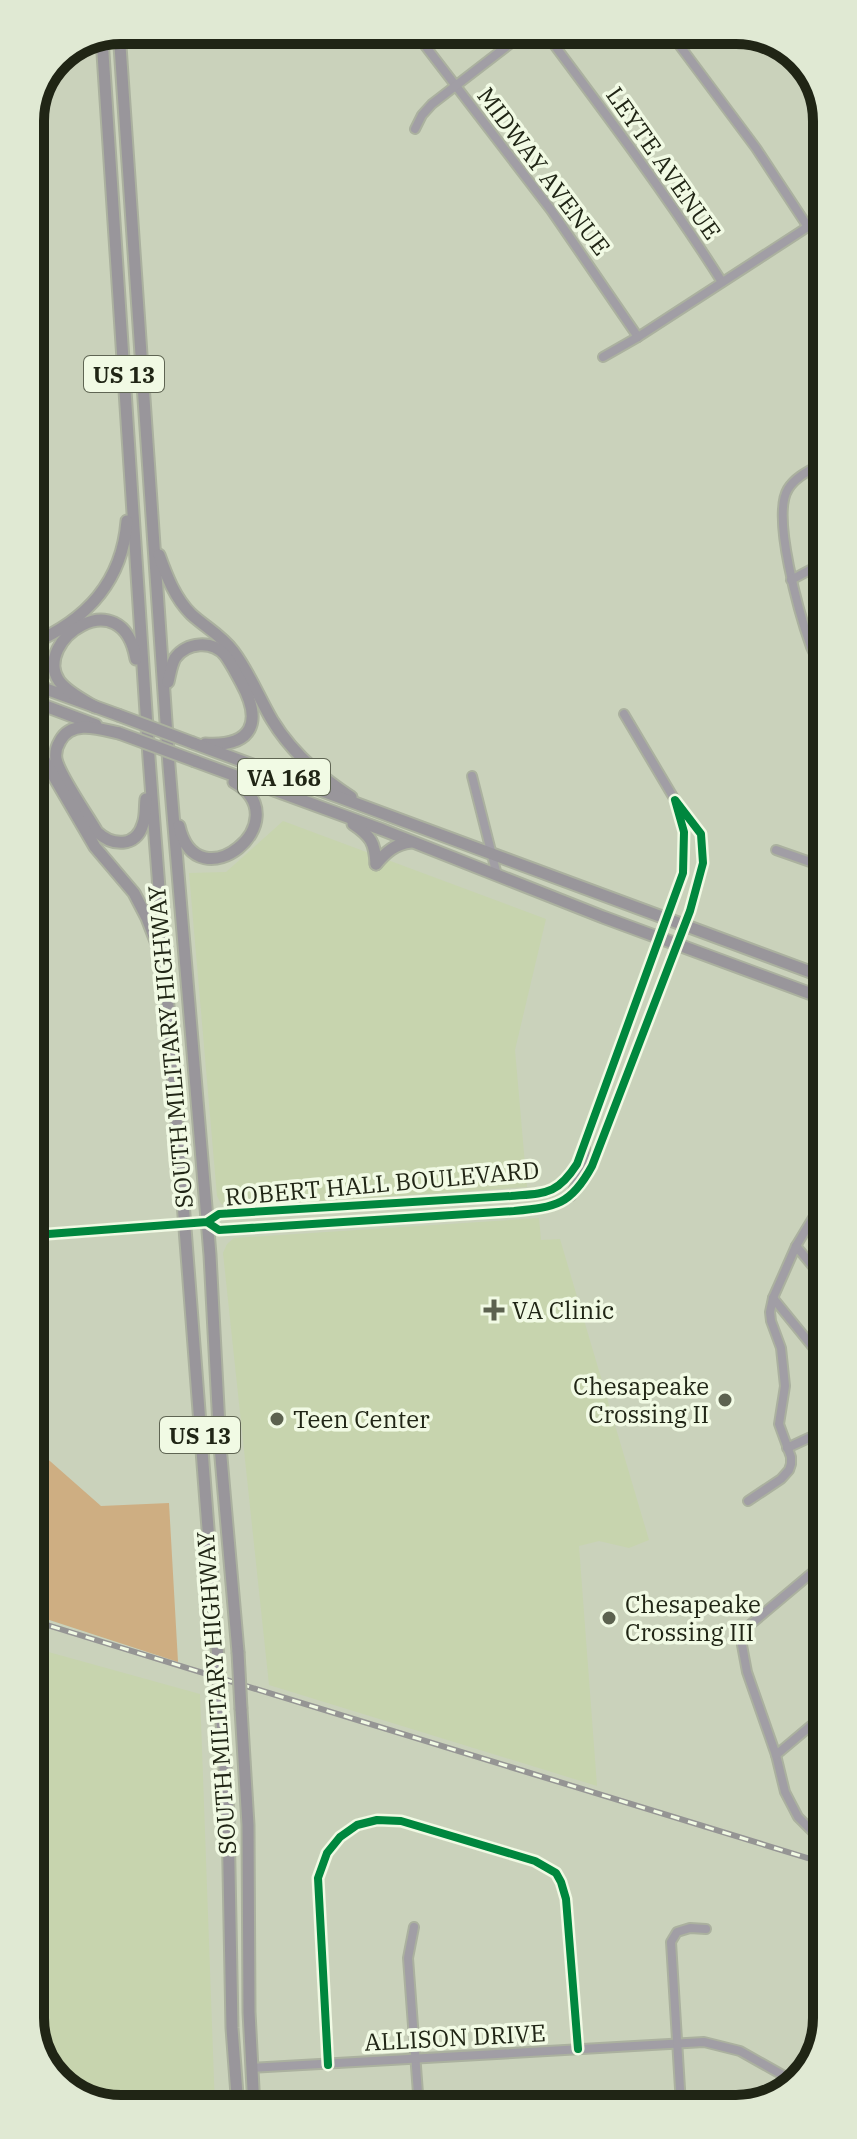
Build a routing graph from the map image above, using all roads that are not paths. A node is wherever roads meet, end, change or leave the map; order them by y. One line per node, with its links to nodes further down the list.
1 (120, 44): 16 (main road, SOUTH MILITARY HIGHWAY / US 13)
2 (424, 44): 7 (street, MIDWAY AVENUE)
3 (509, 44): 7 (street)
4 (554, 44): 11 (street, LEYTE AVENUE)
5 (678, 44): 10 (street)
6 (103, 46): 14 (main road, SOUTH MILITARY HIGHWAY / US 13)
7 (455, 85): 8 (street); 12 (street, MIDWAY AVENUE)
8 (415, 129)
9 (813, 224): 10 (street)
10 (808, 227): 11 (street)
11 (722, 282): 12 (street)
12 (638, 337): 13 (street)
13 (603, 357)
14 (129, 468): 19 (main road); 24 (main road, SOUTH MILITARY HIGHWAY / US 13)
15 (813, 469): 18 (street)
16 (154, 543): 26 (main road, SOUTH MILITARY HIGHWAY / US 13); 35 (main road)
17 (813, 568): 18 (street)
18 (791, 580): 20 (street)
19 (44, 637)
20 (813, 652)
21 (44, 688): 23 (main road, VA 168)
22 (44, 705): 27 (main road, VA 168)
23 (95, 707): 24 (main road); 28 (main road, VA 168, bridge)
24 (145, 711): 29 (main road, SOUTH MILITARY HIGHWAY / US 13)
25 (624, 714): 34 (street)
26 (166, 719): 28 (main road); 32 (main road, SOUTH MILITARY HIGHWAY / US 13)
27 (119, 733): 29 (main road); 31 (main road, VA 168, bridge)
28 (193, 743): 35 (main road, VA 168)
29 (149, 758): 46 (main road, SOUTH MILITARY HIGHWAY / US 13)
30 (44, 760): 46 (main road)
31 (195, 761): 32 (main road); 36 (main road, VA 168)
32 (169, 766): 52 (main road, SOUTH MILITARY HIGHWAY / US 13)
33 (472, 776): 39 (street)
34 (675, 800): 42 (street, ROBERT HALL BOULEVARD); 43 (street, ROBERT HALL BOULEVARD)
35 (376, 811): 39 (main road, VA 168)
36 (339, 815): 37 (main road, VA 168); 37 (main road)
37 (412, 842): 41 (main road, VA 168)
38 (776, 850): 40 (street)
39 (491, 855): 41 (street); 42 (main road, VA 168)
40 (813, 863)
41 (497, 875): 44 (main road, VA 168)
42 (668, 919): 43 (main road, VA 168); 44 (street, ROBERT HALL BOULEVARD)
43 (684, 925): 45 (street, ROBERT HALL BOULEVARD); 47 (main road, VA 168)
44 (660, 939): 45 (main road, VA 168); 49 (street, ROBERT HALL BOULEVARD)
45 (676, 945): 48 (main road, VA 168); 50 (street, ROBERT HALL BOULEVARD)
46 (165, 972): 53 (main road, SOUTH MILITARY HIGHWAY / US 13)
47 (813, 973)
48 (813, 995)
49 (585, 1143): 50 (street); 52 (street, ROBERT HALL BOULEVARD)
50 (571, 1196): 52 (street, ROBERT HALL BOULEVARD)
51 (813, 1218): 55 (street)
52 (207, 1222): 53 (street, ROBERT HALL BOULEVARD); 72 (main road, SOUTH MILITARY HIGHWAY / US 13, bridge)
53 (185, 1224): 54 (street, ROBERT HALL BOULEVARD); 74 (main road, SOUTH MILITARY HIGHWAY / US 13, bridge)
54 (44, 1235)
55 (796, 1246): 56 (street); 57 (street)
56 (813, 1267)
57 (773, 1298): 58 (street); 60 (street)
58 (813, 1347)
59 (813, 1436): 60 (street)
60 (787, 1448): 61 (street)
61 (748, 1501)
62 (813, 1572): 64 (street)
63 (813, 1724): 64 (street)
64 (776, 1755): 65 (street)
65 (813, 1832)
66 (414, 1927): 70 (street)
67 (706, 1929): 68 (street)
68 (676, 2044): 69 (street, ALLISON DRIVE); 73 (street, ALLISON DRIVE); 77 (street)
69 (578, 2049): 70 (street, ALLISON DRIVE); 71 (street)
70 (415, 2059): 71 (street, ALLISON DRIVE); 76 (street)
71 (328, 2065): 72 (street, ALLISON DRIVE)
72 (251, 2068): 75 (main road, SOUTH MILITARY HIGHWAY / US 13)
73 (785, 2077)
74 (237, 2095)
75 (253, 2095)
76 (418, 2095)
77 (680, 2095)

